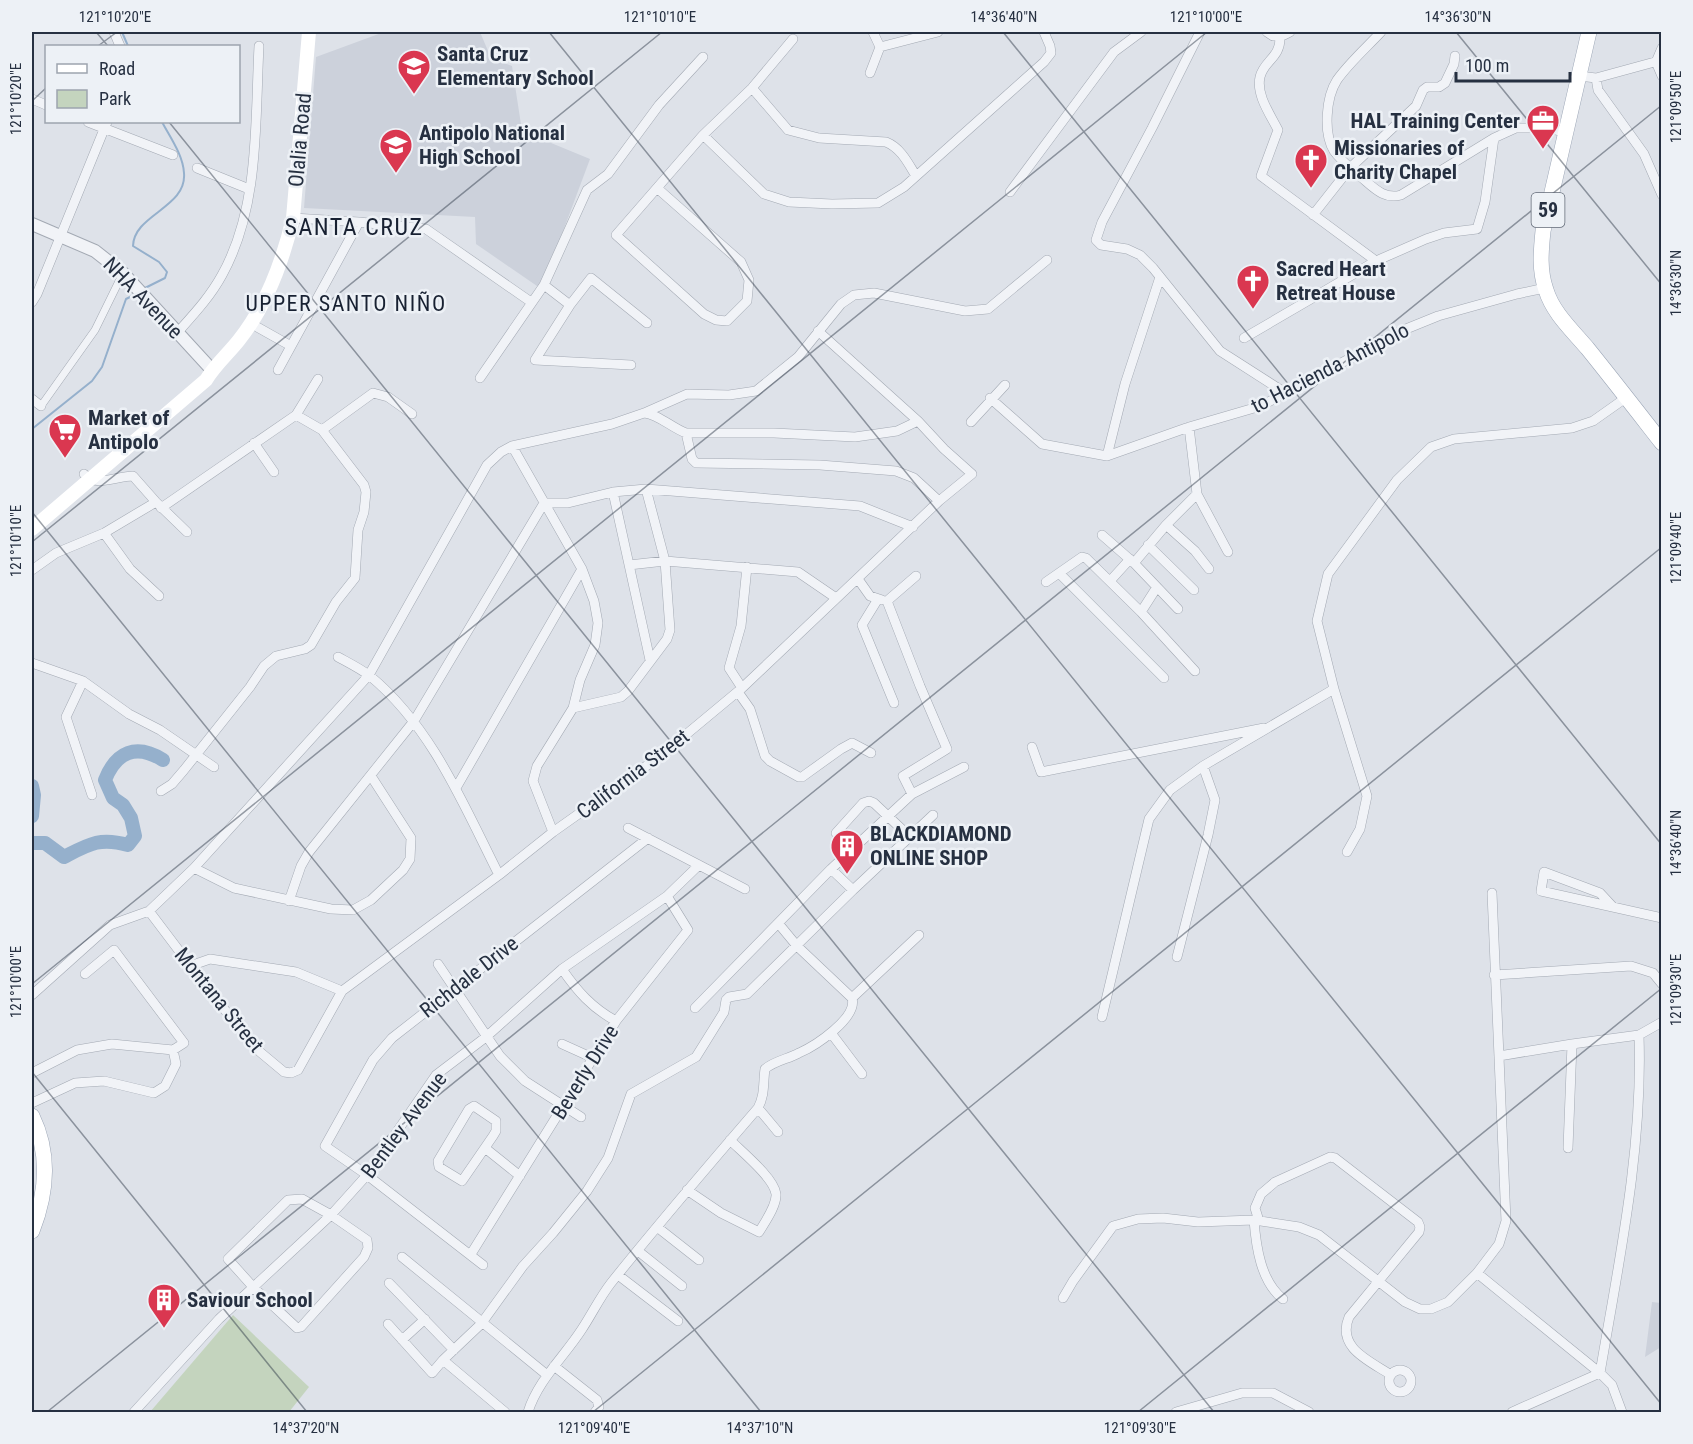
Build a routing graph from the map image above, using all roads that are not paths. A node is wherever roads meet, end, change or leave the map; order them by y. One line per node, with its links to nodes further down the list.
1 (309, 32): 37 (main road, Olalia Road)
2 (873, 32): 14 (street)
3 (938, 32): 14 (street)
4 (1044, 32): 31 (street)
5 (1141, 32): 34 (street)
6 (1200, 32): 44 (street)
7 (1267, 32): 11 (street)
8 (1290, 32): 11 (street)
9 (1380, 32): 30 (street)
10 (1589, 32): 20 (main road, 59)
11 (1280, 36): 36 (street)
12 (793, 39): 23 (street)
13 (259, 46): 33 (street)
14 (880, 47): 19 (street)
15 (1662, 48): 18 (street)
16 (1455, 56): 30 (street)
17 (703, 57): 45 (street)
18 (1659, 61): 21 (street); 22 (street)
19 (870, 73)
20 (1579, 76): 22 (street); 25 (main road, 59)
21 (1662, 76)
22 (1596, 78): 35 (street)
23 (752, 88): 26 (street); 31 (street)
24 (106, 125): 28 (street); 40 (street)
25 (1565, 132): 27 (street); 46 (main road, 59)
26 (703, 135): 31 (street); 32 (street)
27 (1494, 138): 30 (street); 42 (street)
28 (173, 155)
29 (197, 168): 33 (street)
30 (1350, 168): 36 (street)
31 (916, 176)
32 (657, 188): 32 (street)
33 (249, 189): 53 (street)
34 (1010, 192)
35 (1662, 195)
36 (1313, 215): 42 (street)
37 (293, 218): 38 (street); 50 (main road, Olalia Road)
38 (359, 222): 48 (street); 55 (street)
39 (32, 224): 40 (street, NHA Avenue)
40 (62, 236): 43 (street, NHA Avenue); 47 (street)
41 (1047, 260): 52 (street)
42 (1376, 261): 54 (street)
43 (123, 273): 53 (street, NHA Avenue); 66 (street)
44 (1160, 277): 62 (street); 78 (street)
45 (544, 285): 48 (street); 49 (street)
46 (1545, 288): 62 (street, to Hacienda Antipolo); 63 (main road, 59)
47 (32, 302)
48 (531, 302): 59 (street)
49 (570, 304): 51 (street); 56 (street)
50 (250, 323): 55 (street); 57 (main road, Olalia Road)
51 (647, 323)
52 (818, 331): 67 (street); 70 (street)
53 (177, 333): 57 (street, NHA Avenue)
54 (1244, 338)
55 (291, 346): 58 (street)
56 (631, 365)
57 (212, 370): 80 (main road, Olalia Road)
58 (278, 370)
59 (480, 378)
60 (318, 379): 69 (street)
61 (1005, 385): 65 (street)
62 (1284, 392): 72 (street, to Hacienda Antipolo)
63 (1627, 397): 75 (main road, 59); 122 (street)
64 (32, 399): 66 (street)
65 (990, 399): 71 (street); 78 (street, to Hacienda Antipolo)
66 (41, 406)
67 (644, 413): 74 (street); 77 (street)
68 (412, 414): 73 (street)
69 (296, 415): 73 (street); 76 (street)
70 (918, 421): 74 (street); 84 (street, California Street)
71 (971, 422)
72 (1189, 427): 78 (street, to Hacienda Antipolo); 83 (street)
73 (322, 430): 130 (street)
74 (686, 433): 84 (street)
75 (1662, 443)
76 (254, 444): 79 (street); 86 (street)
77 (512, 446): 85 (street); 119 (street)
78 (1107, 456)
79 (274, 472)
80 (86, 477): 86 (street); 87 (main road, Olalia Road); 90 (main road, Olalia Road)
81 (646, 489): 82 (street); 89 (street); 96 (street)
82 (613, 492): 85 (street); 98 (street)
83 (1197, 494): 88 (street); 95 (street)
84 (939, 501): 89 (street, California Street)
85 (544, 503): 100 (street); 126 (street)
86 (159, 505): 91 (street); 92 (street)
87 (32, 518)
88 (1166, 525): 94 (street); 101 (street)
89 (913, 527): 105 (street, California Street)
90 (32, 529)
91 (187, 532)
92 (104, 533): 102 (street); 110 (street)
93 (1102, 535): 97 (street)
94 (1148, 545): 97 (street); 109 (street)
95 (1228, 552)
96 (665, 561): 98 (street); 99 (street); 116 (street)
97 (1132, 561): 106 (street); 108 (street)
98 (629, 565): 116 (street)
99 (747, 567): 111 (street); 123 (street)
100 (582, 569): 125 (street); 135 (street)
101 (1209, 569)
102 (32, 570)
103 (1059, 573): 106 (street); 107 (street); 120 (street)
104 (916, 576): 112 (street)
105 (858, 579): 111 (street, California Street); 112 (street)
106 (1110, 581): 114 (street)
107 (1046, 582)
108 (1157, 587): 113 (street); 114 (street)
109 (1194, 590)
110 (159, 596)
111 (836, 598): 123 (street, California Street)
112 (883, 600): 124 (street); 137 (street)
113 (1178, 609)
114 (1141, 612): 118 (street)
115 (338, 657): 119 (street)
116 (650, 660): 125 (street)
117 (32, 663): 121 (street)
118 (1195, 670)
119 (369, 675): 126 (street); 148 (street)
120 (1164, 678)
121 (83, 681): 130 (street); 138 (street)
122 (1334, 689): 127 (street); 146 (street)
123 (740, 690): 129 (street); 142 (street, California Street)
124 (894, 703)
125 (573, 708): 142 (street)
126 (414, 721): 134 (street); 135 (street)
127 (1272, 727): 128 (street); 131 (street)
128 (1032, 747)
129 (871, 753)
130 (196, 754): 132 (street); 136 (street)
131 (1203, 765): 162 (street); 174 (street)
132 (214, 767)
133 (964, 767): 137 (street)
134 (371, 777): 155 (street); 155 (street)
135 (456, 788): 150 (street)
136 (161, 791)
137 (912, 794): 139 (street)
138 (92, 795)
139 (888, 815): 143 (street); 144 (street); 149 (street)
140 (933, 815): 144 (street)
141 (628, 828): 145 (street)
142 (553, 832): 150 (street, California Street)
143 (836, 833)
144 (910, 837): 152 (street)
145 (648, 838): 147 (street); 169 (street, Richdale Drive)
146 (1347, 852)
147 (699, 865): 151 (street); 154 (street, Bentley Avenue)
148 (194, 868): 155 (street); 157 (street)
149 (831, 869): 152 (street); 159 (street)
150 (499, 875): 170 (street, California Street)
151 (745, 889)
152 (853, 890): 161 (street)
153 (1492, 894): 167 (street)
154 (667, 896): 165 (street, Bentley Avenue); 175 (street, Beverly Drive)
155 (289, 901)
156 (1613, 908): 156 (street); 158 (street)
157 (149, 912): 164 (street, Montana Street); 171 (street)
158 (1662, 918)
159 (778, 923): 161 (street); 173 (street)
160 (919, 935): 172 (street)
161 (797, 946): 172 (street); 220 (street)
162 (1177, 957)
163 (438, 964): 169 (street)
164 (190, 966): 170 (street); 185 (street, Montana Street)
165 (562, 969): 175 (street); 179 (street, Bentley Avenue)
166 (85, 974): 182 (street)
167 (1494, 975): 168 (street); 183 (street)
168 (1662, 984)
169 (456, 988): 179 (street); 197 (street, Richdale Drive)
170 (342, 991): 185 (street, California Street)
171 (32, 995)
172 (852, 998): 177 (street)
173 (695, 1008)
174 (1102, 1017)
175 (616, 1021): 184 (street, Beverly Drive)
176 (1662, 1022): 178 (street)
177 (831, 1033): 187 (street); 190 (street)
178 (1639, 1035): 181 (street); 225 (street)
179 (486, 1037): 189 (street); 197 (street, Bentley Avenue)
180 (562, 1044): 184 (street)
181 (1572, 1044): 183 (street); 196 (street)
182 (173, 1050): 186 (street); 188 (street)
183 (1499, 1056): 209 (street)
184 (593, 1058): 189 (street, Beverly Drive)
185 (298, 1070)
186 (32, 1073)
187 (862, 1074)
188 (32, 1103)
189 (564, 1107): 192 (street); 198 (street, Beverly Drive)
190 (758, 1108): 193 (street); 194 (street)
191 (32, 1116): 203 (main road)
192 (581, 1118)
193 (778, 1132)
194 (730, 1140): 199 (street); 199 (street)
195 (485, 1148): 195 (street); 198 (street)
196 (1568, 1148)
197 (367, 1175): 200 (street, Bentley Avenue); 205 (street)
198 (520, 1176): 205 (street, Beverly Drive)
199 (687, 1190): 202 (street)
200 (331, 1215): 214 (street, Bentley Avenue); 214 (street); 214 (street)
201 (1256, 1221): 211 (street); 211 (street); 215 (street); 216 (street)
202 (657, 1227): 204 (street); 207 (street)
203 (32, 1231)
204 (638, 1251): 210 (street); 213 (street)
205 (471, 1254): 208 (street)
206 (402, 1257): 220 (street)
207 (699, 1260)
208 (483, 1265)
209 (1477, 1273): 211 (street); 225 (street)
210 (618, 1275): 218 (street); 224 (street)
211 (1379, 1281): 226 (street)
212 (389, 1283): 217 (street)
213 (682, 1286)
214 (254, 1288): 229 (street, Bentley Avenue)
215 (1063, 1298)
216 (1283, 1299)
217 (425, 1319): 221 (street); 222 (street)
218 (678, 1322)
219 (388, 1324): 221 (street)
220 (482, 1324): 222 (street); 227 (street)
221 (402, 1340): 223 (street)
222 (454, 1350): 223 (street)
223 (443, 1360): 230 (street)
224 (554, 1366): 227 (street); 231 (street)
225 (1600, 1373): 234 (street); 235 (street)
226 (1391, 1375)
227 (547, 1376): 228 (street)
228 (528, 1412)
229 (134, 1413)
230 (505, 1413)
231 (595, 1413)
232 (1176, 1413): 233 (street)
233 (1309, 1413)
234 (1512, 1413)
235 (1622, 1413)

